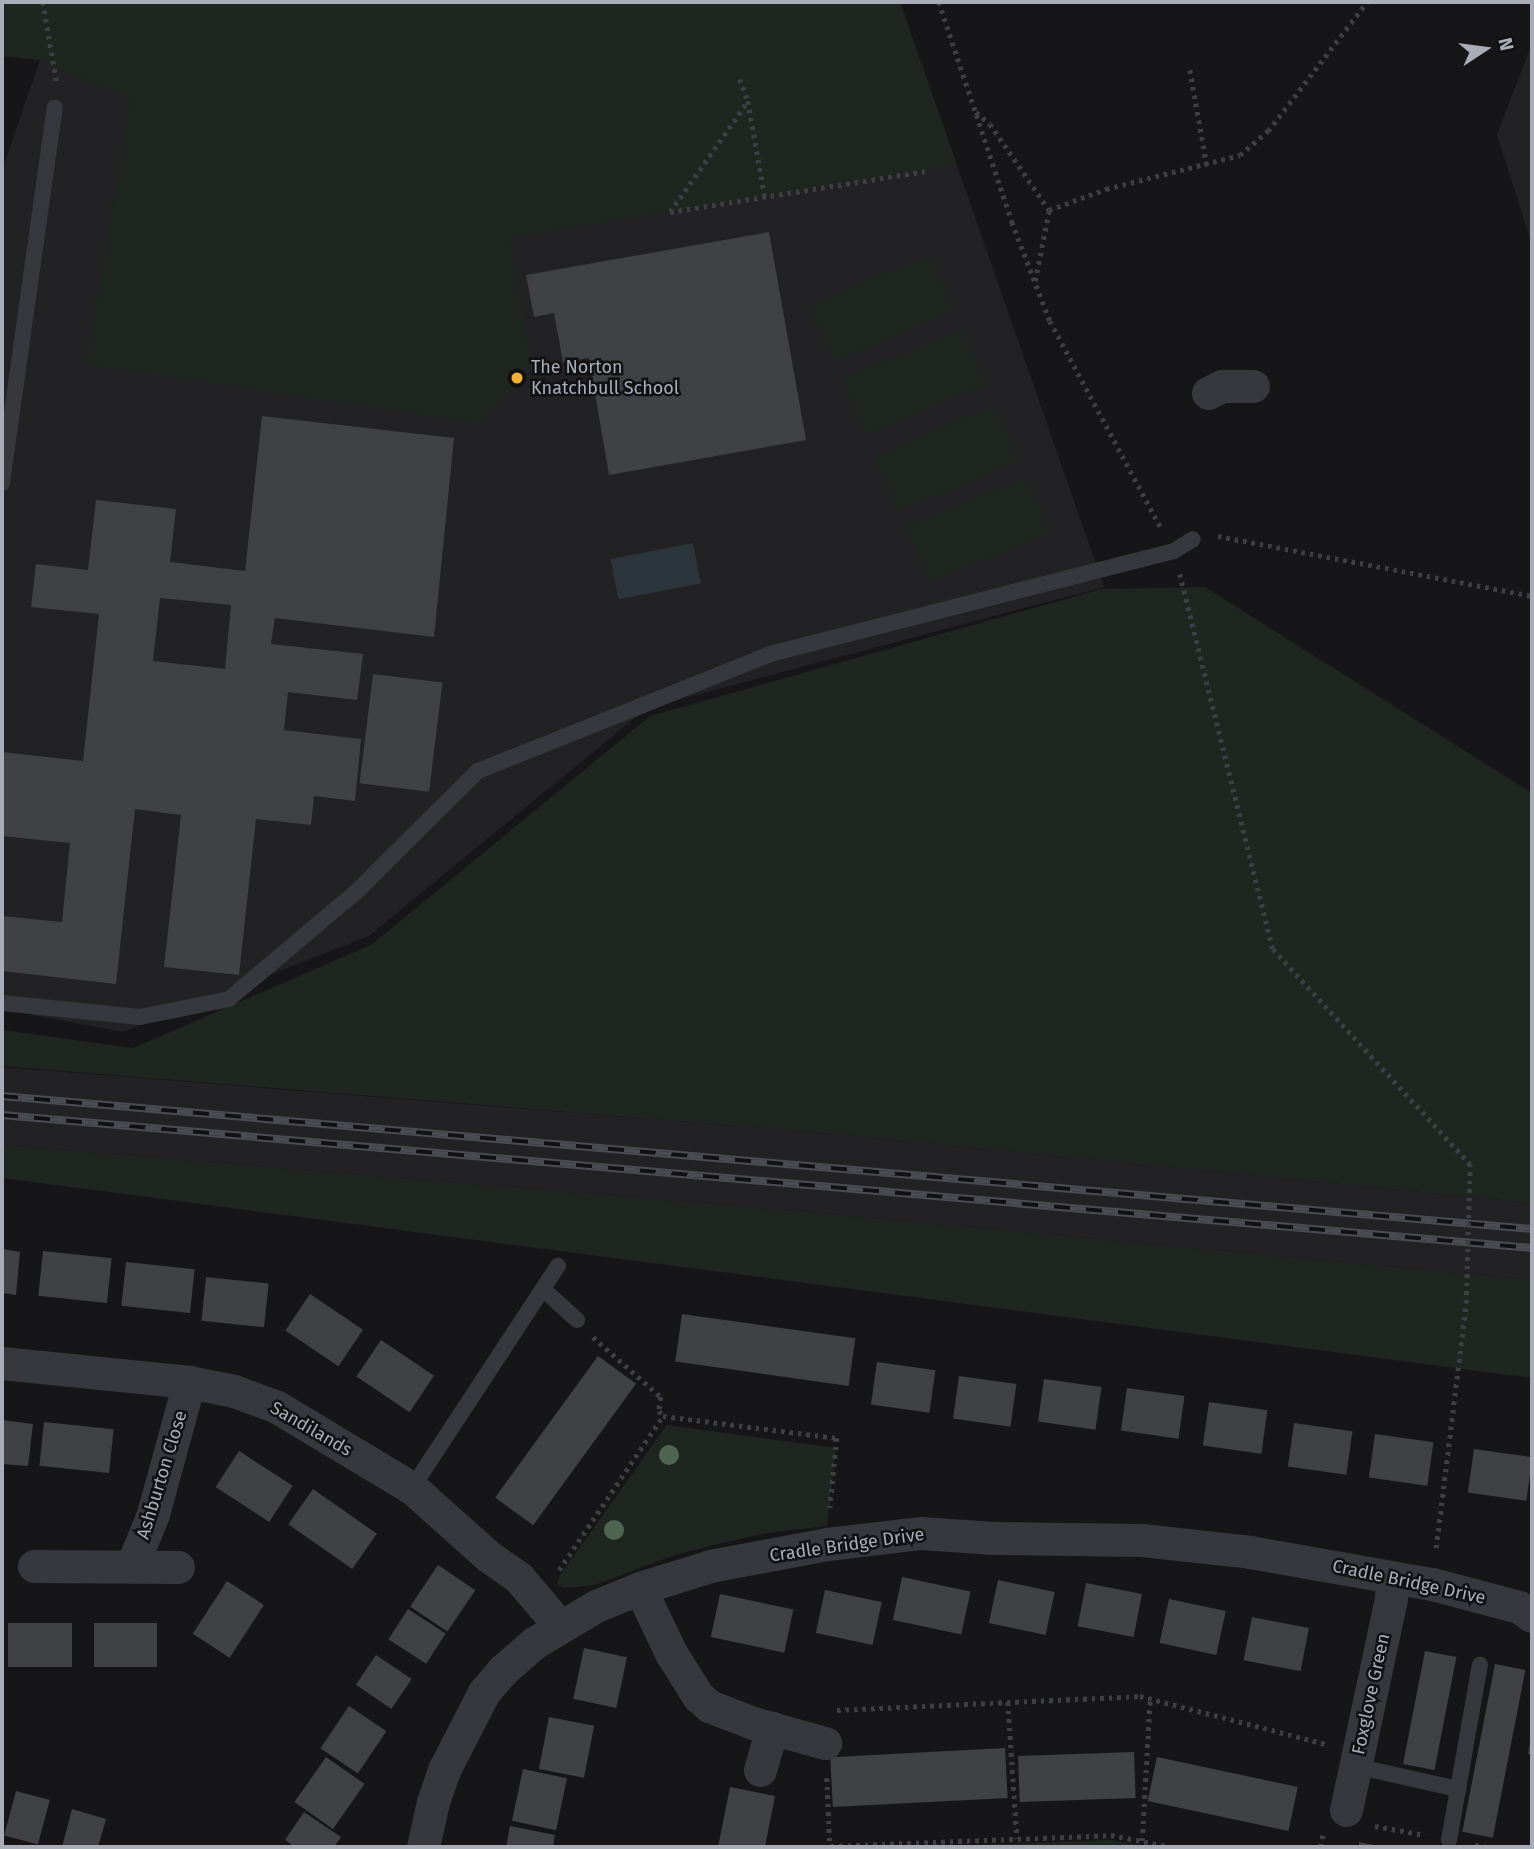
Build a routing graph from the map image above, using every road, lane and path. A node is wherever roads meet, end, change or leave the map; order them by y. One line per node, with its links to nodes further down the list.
1 (43, 2): 7 (path)
2 (939, 2): 8 (path)
3 (1367, 2): 9 (path)
4 (1190, 70): 9 (path)
5 (740, 79): 6 (path)
6 (748, 101): 11 (path); 11 (path)
7 (55, 108): 16 (lane)
8 (976, 112): 12 (path); 13 (path)
9 (1207, 165): 12 (path)
10 (925, 171): 11 (path)
11 (765, 197)
12 (1049, 210): 13 (path)
13 (1035, 282): 18 (path)
14 (1253, 386): 15 (street)
15 (1208, 393)
16 (2, 483)
17 (1193, 539): 18 (lane); 19 (path)
18 (1174, 551): 20 (lane); 33 (path, bridge)
19 (1532, 596)
20 (2, 1003)
21 (558, 1266): 22 (lane)
22 (543, 1289): 23 (lane); 27 (lane)
23 (577, 1320): 26 (path)
24 (2, 1363): 25 (street, Sandilands)
25 (189, 1382): 27 (street, Sandilands); 30 (street, Ashburton Close)
26 (663, 1416): 28 (path); 35 (path)
27 (412, 1488): 35 (street, Sandilands)
28 (827, 1544): 32 (street, Cradle Bridge Drive); 34 (street, Cradle Bridge Drive)
29 (34, 1566): 30 (street, Ashburton Close)
30 (132, 1566): 31 (street, Ashburton Close)
31 (178, 1567)
32 (1392, 1578): 33 (street, Cradle Bridge Drive); 43 (street, Foxglove Green)
33 (1432, 1584): 36 (street, Cradle Bridge Drive)
34 (640, 1588): 37 (street, Cradle Bridge Drive); 41 (street)
35 (536, 1598): 37 (street, Sandilands)
36 (1532, 1616)
37 (560, 1626): 50 (street, Cradle Bridge Drive)
38 (1480, 1665): 45 (lane)
39 (1150, 1699): 40 (path); 43 (path); 49 (path)
40 (1008, 1702): 42 (path); 47 (path)
41 (772, 1728): 42 (street); 44 (street)
42 (825, 1743): 51 (path)
43 (1357, 1759): 45 (lane); 46 (street, Foxglove Green)
44 (760, 1770)
45 (1458, 1788): 48 (lane)
46 (1359, 1818): 48 (path)
47 (1017, 1839): 49 (path); 51 (path)
48 (1449, 1840): 53 (path)
49 (1142, 1841): 52 (path)
50 (423, 1847)
51 (830, 1847)
52 (1171, 1847)
53 (1488, 1847)

